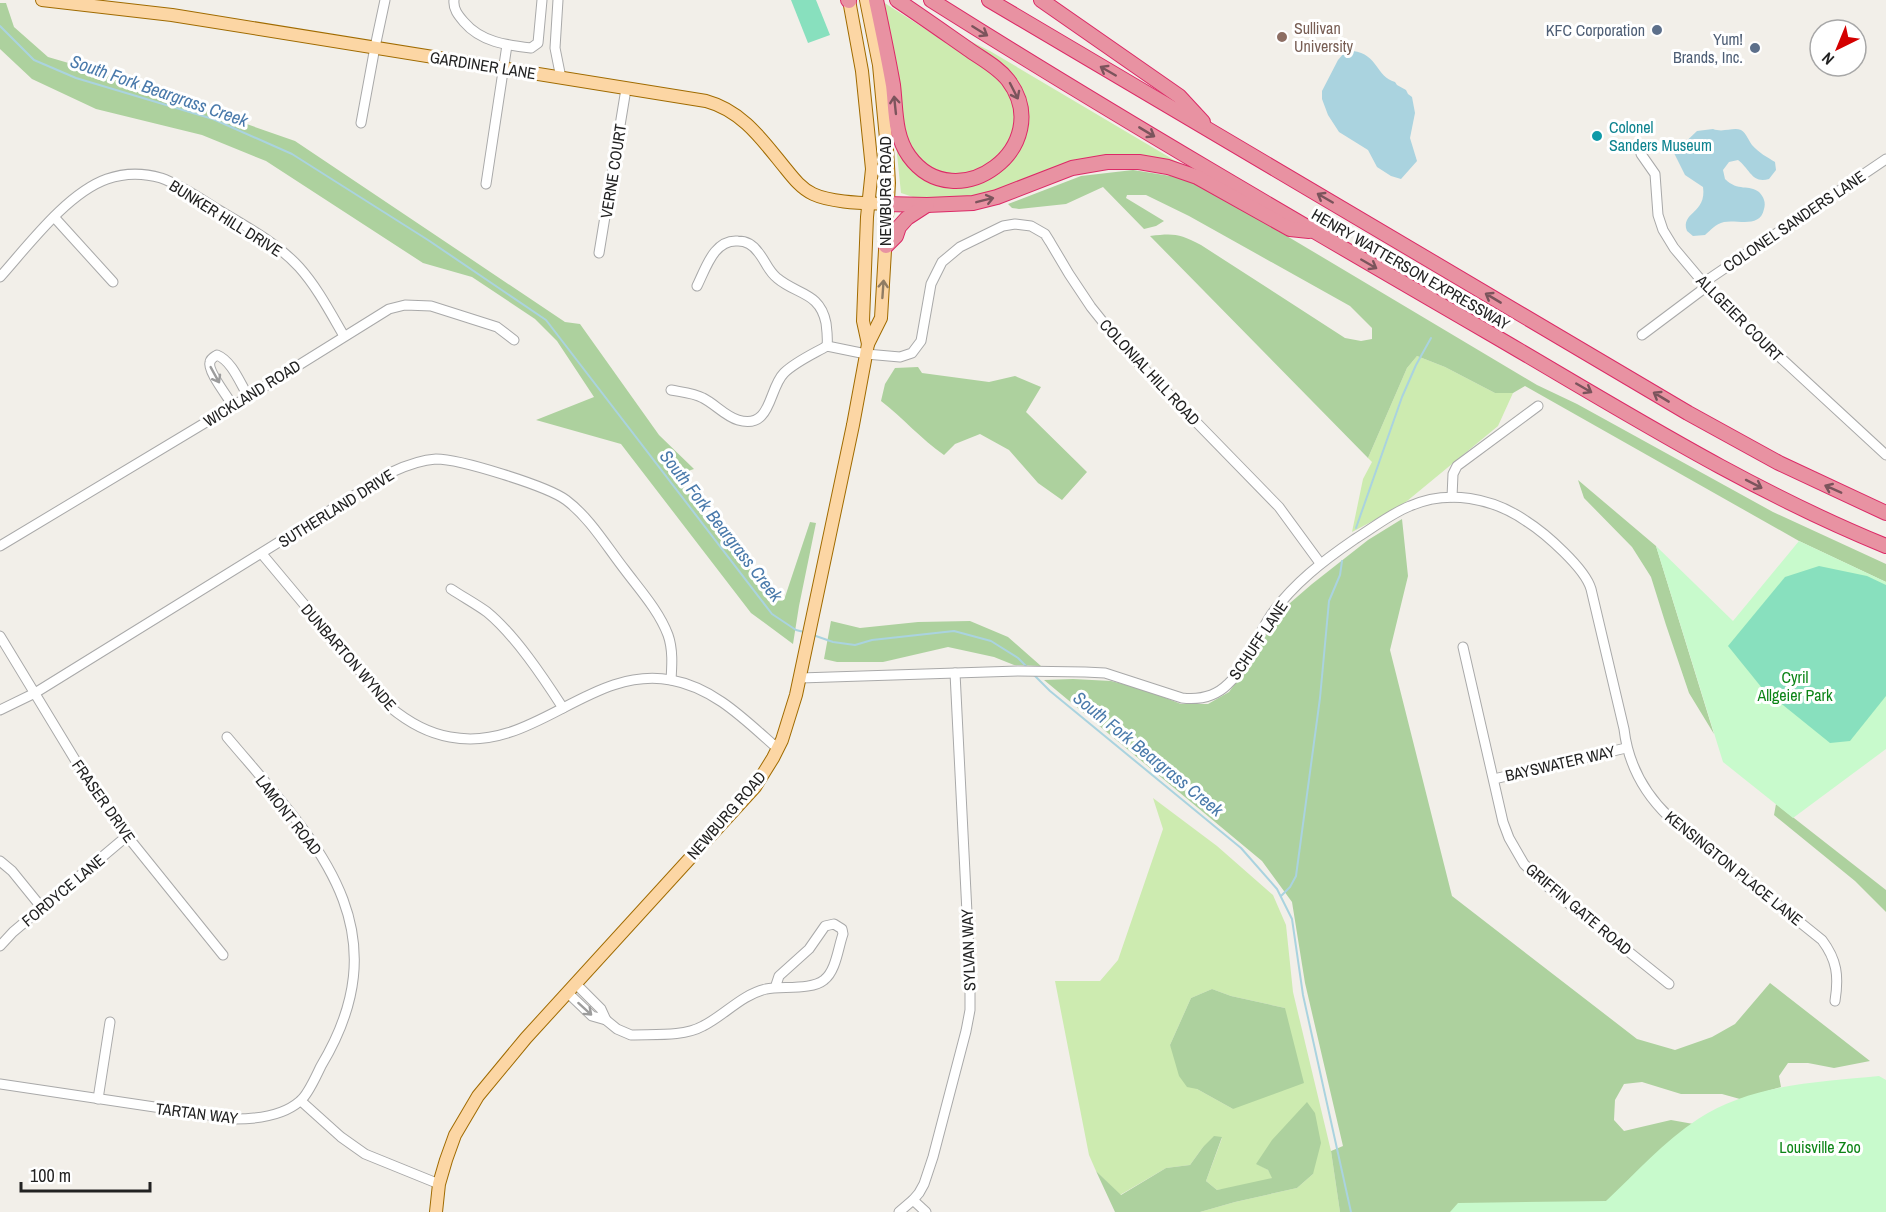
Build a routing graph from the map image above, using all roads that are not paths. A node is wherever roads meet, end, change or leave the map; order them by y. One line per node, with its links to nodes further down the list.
1 (42, 0): 14 (main road, GARDINER LANE)
2 (385, 0): 14 (street)
3 (454, 0): 13 (street)
4 (542, 0): 13 (street)
5 (558, 0): 16 (street)
6 (849, 0): 23 (main road, NEWBURG ROAD)
7 (866, 0): 24 (main road, NEWBURG ROAD)
8 (876, 0): 9 (highway, one-way to 8)
9 (897, 0)
10 (931, 0): 27 (highway, HENRY WATTERSON EXPRESSWAY, one-way to 27)
11 (989, 0): 19 (highway, HENRY WATTERSON EXPRESSWAY, one-way to 11)
12 (1041, 0): 19 (highway)
13 (507, 45): 15 (street)
14 (375, 47): 15 (main road, GARDINER LANE); 18 (street)
15 (503, 68): 16 (main road, GARDINER LANE); 22 (street)
16 (561, 78): 17 (main road, GARDINER LANE)
17 (626, 89): 23 (main road, GARDINER LANE); 29 (street, VERNE COURT)
18 (361, 123)
19 (1213, 132): 45 (highway, HENRY WATTERSON EXPRESSWAY, one-way to 19)
20 (1641, 154): 32 (street, ALLGEIER COURT)
21 (1886, 159): 32 (street, COLONEL SANDERS LANE)
22 (486, 184)
23 (868, 203): 24 (main road, GARDINER LANE); 38 (main road, NEWBURG ROAD)
24 (887, 204): 25 (highway); 28 (main road, NEWBURG ROAD)
25 (927, 205): 27 (highway, one-way to 27); 28 (highway)
26 (54, 217): 30 (street, BUNKER HILL DRIVE); 31 (street); 35 (street, BUNKER HILL DRIVE)
27 (1314, 232): 47 (highway, HENRY WATTERSON EXPRESSWAY, one-way to 47)
28 (886, 246): 38 (main road, NEWBURG ROAD, one-way to 28)
29 (599, 254)
30 (0, 277)
31 (113, 282)
32 (1704, 285): 34 (street, COLONEL SANDERS LANE); 43 (street, ALLGEIER COURT)
33 (697, 286): 37 (street)
34 (1642, 335)
35 (344, 336): 36 (street, WICKLAND ROAD); 40 (street, WICKLAND ROAD)
36 (514, 340)
37 (826, 346): 38 (street); 39 (street)
38 (867, 349): 49 (street, COLONIAL HILL ROAD); 54 (main road, NEWBURG ROAD)
39 (672, 390)
40 (249, 396): 41 (street, WICKLAND ROAD); 41 (street, one-way to 41)
41 (233, 406): 46 (street, WICKLAND ROAD)
42 (1538, 406): 44 (street)
43 (1886, 455)
44 (1452, 497): 49 (street, SCHUFF LANE); 60 (street, KENSINGTON PLACE LANE)
45 (1886, 513)
46 (0, 546)
47 (1886, 546)
48 (262, 554): 55 (street, SUTHERLAND DRIVE); 56 (street, SUTHERLAND DRIVE); 57 (street, DUNBARTON WYNDE)
49 (1320, 563): 53 (street, SCHUFF LANE)
50 (451, 589): 57 (street)
51 (0, 636): 56 (street, FRASER DRIVE)
52 (1463, 647): 62 (street, GRIFFIN GATE ROAD)
53 (955, 673): 54 (street, SCHUFF LANE); 77 (street, SYLVAN WAY)
54 (800, 678): 61 (main road, NEWBURG ROAD)
55 (671, 680): 57 (street, DUNBARTON WYNDE); 61 (street, DUNBARTON WYNDE)
56 (35, 693): 58 (street, SUTHERLAND DRIVE); 63 (street, FRASER DRIVE)
57 (563, 708)
58 (0, 710)
59 (227, 737): 75 (street, LAMONT ROAD)
60 (1626, 748): 62 (street, BAYSWATER WAY); 71 (street, KENSINGTON PLACE LANE)
61 (777, 749): 69 (main road, NEWBURG ROAD)
62 (1494, 778): 68 (street, GRIFFIN GATE ROAD)
63 (127, 836): 65 (street, FORDYCE LANE); 67 (street, FRASER DRIVE)
64 (0, 861): 65 (street)
65 (42, 908): 66 (street, FORDYCE LANE)
66 (0, 945)
67 (223, 955)
68 (1669, 984)
69 (572, 988): 70 (street); 76 (main road, NEWBURG ROAD)
70 (775, 988): 70 (street)
71 (1835, 1001)
72 (110, 1022): 74 (street)
73 (0, 1084): 74 (street, TARTAN WAY)
74 (98, 1099): 75 (street, TARTAN WAY)
75 (301, 1101): 76 (street)
76 (439, 1184): 78 (main road, NEWBURG ROAD)
77 (913, 1200): 79 (street); 80 (street)
78 (436, 1212)
79 (899, 1212)
80 (926, 1212)

